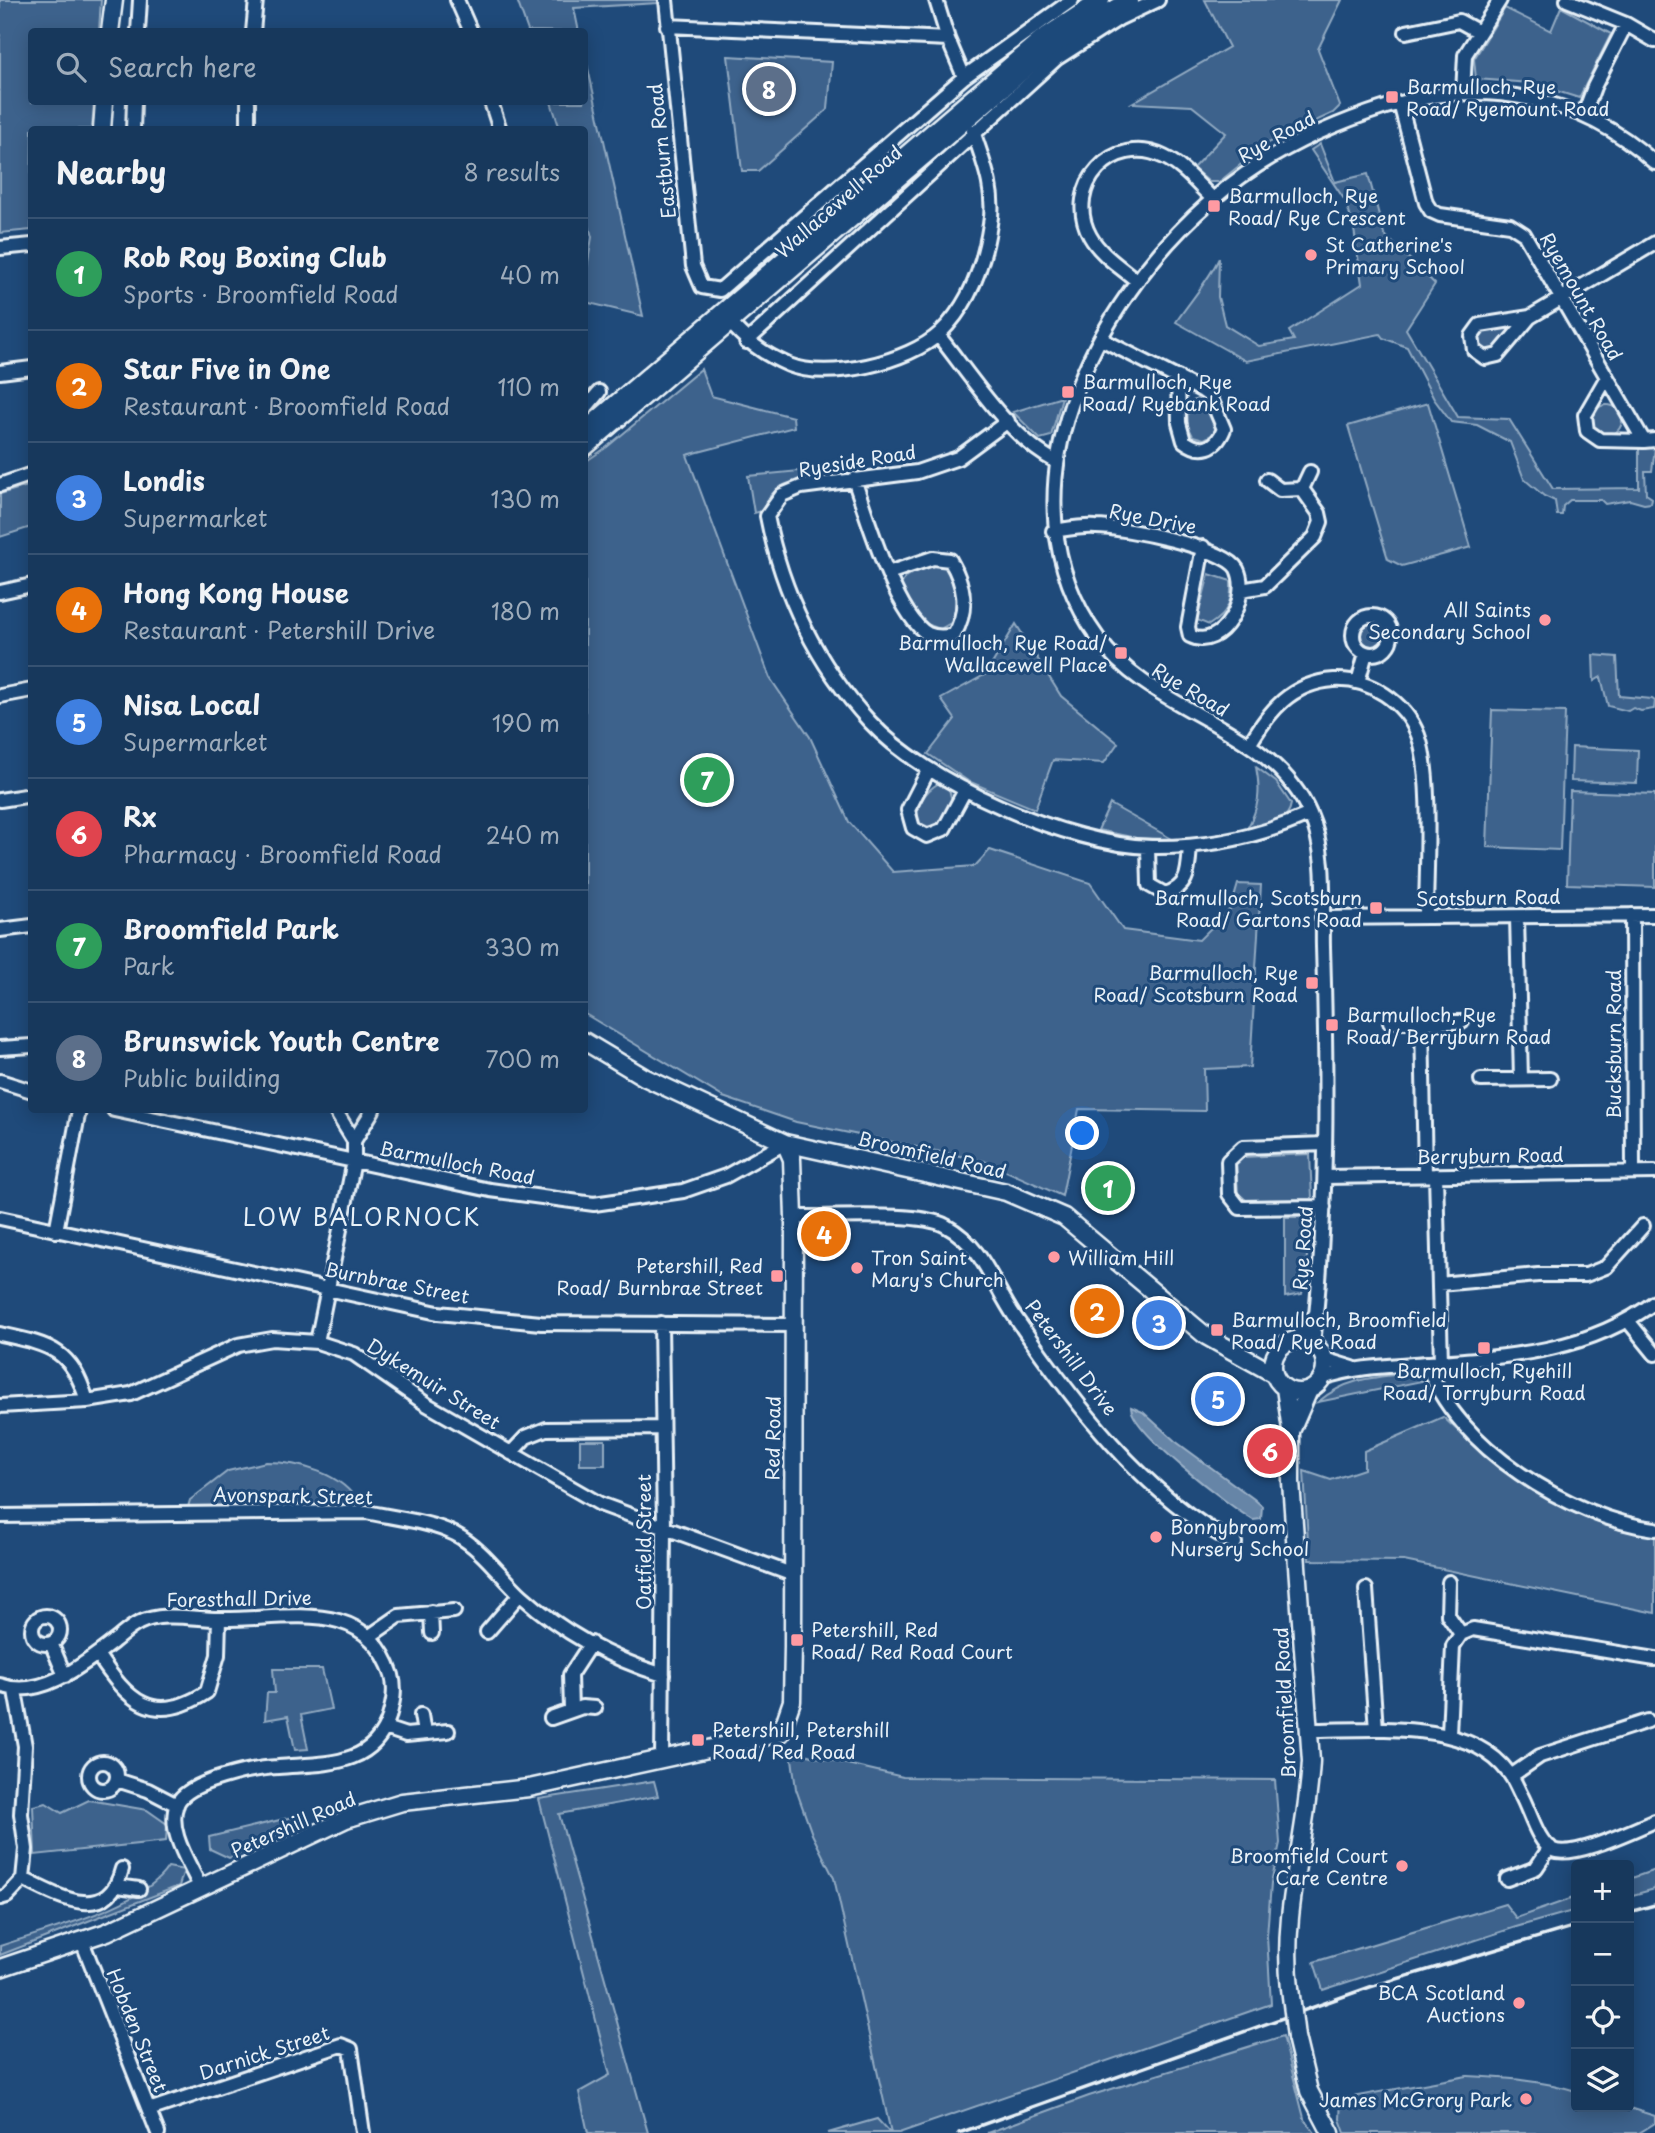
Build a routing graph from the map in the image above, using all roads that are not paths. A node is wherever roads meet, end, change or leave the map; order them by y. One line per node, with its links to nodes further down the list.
1 (114, 0): 15 (street)
2 (140, 0): 16 (street)
3 (256, 0): 17 (street)
4 (457, 0): 18 (street)
5 (666, 0): 14 (street, Eastburn Road)
6 (936, 0): 21 (street)
7 (1072, 0): 23 (street, Wallacewell Road)
8 (1101, 0): 39 (street, Wallacewell Road)
9 (1130, 0): 39 (street, Wallacewell Road)
10 (1158, 0): 35 (street, Wallacewell Road)
11 (1500, 0): 20 (street)
12 (1567, 0): 13 (street)
13 (1626, 24): 22 (street); 30 (street)
14 (667, 26): 21 (street); 44 (street, Eastburn Road)
15 (110, 28)
16 (138, 28)
17 (253, 28)
18 (467, 28)
19 (1406, 32): 20 (street)
20 (1479, 32): 24 (street)
21 (947, 39): 23 (street)
22 (1655, 41)
23 (964, 77): 37 (street, Wallacewell Road)
24 (1463, 93): 25 (street, Rye Road); 30 (street, Rye Road)
25 (1400, 103): 38 (street, Rye Road); 45 (street, Ryemount Road)
26 (104, 105): 31 (street)
27 (134, 105): 32 (street)
28 (248, 105): 33 (street)
29 (492, 105): 34 (street)
30 (1584, 114): 36 (street, Rye Road)
31 (102, 126)
32 (133, 126)
33 (248, 126)
34 (499, 126)
35 (973, 131): 48 (street); 50 (street, Wallacewell Road)
36 (1655, 163)
37 (832, 191): 39 (street); 44 (street, Wallacewell Road)
38 (1213, 199): 43 (street, Rye Road); 43 (street)
39 (850, 211): 47 (street, Wallacewell Road)
40 (1655, 243): 45 (street)
41 (28, 245): 42 (street)
42 (0, 248)
43 (1136, 281): 49 (street, Rye Road)
44 (711, 291)
45 (1560, 299): 46 (street); 54 (street, Ryemount Road)
46 (1530, 317): 46 (street)
47 (726, 318): 50 (street); 58 (street, Wallacewell Road); 60 (street, Wallacewell Road)
48 (938, 335): 50 (street); 57 (street)
49 (1101, 339): 53 (street); 61 (street, Rye Road)
50 (746, 342)
51 (28, 368): 52 (street)
52 (0, 372)
53 (1178, 377): 53 (street)
54 (1607, 377): 59 (street, Ryemount Road); 59 (street, Ryemount Road)
55 (599, 392): 56 (street)
56 (588, 405)
57 (1008, 421): 61 (street); 64 (street, Ryeside Road)
58 (588, 428)
59 (1649, 440)
60 (588, 444)
61 (1057, 463): 68 (street, Rye Road)
62 (1310, 472): 67 (street)
63 (28, 475): 66 (street)
64 (854, 479): 70 (street); 79 (street, Ryeside Road)
65 (1267, 480): 67 (street)
66 (0, 485)
67 (1302, 489): 72 (street)
68 (1054, 531): 69 (street, Rye Drive); 78 (street, Rye Road)
69 (1203, 547): 72 (street, Rye Drive); 72 (street, Rye Drive)
70 (888, 573): 70 (street)
71 (28, 586): 73 (street)
72 (1241, 590)
73 (0, 592)
74 (1366, 653): 75 (street)
75 (1358, 682): 78 (street); 90 (street)
76 (28, 691): 77 (street)
77 (0, 696)
78 (1249, 745): 83 (street, Rye Road)
79 (929, 769): 80 (street, Ryeside Road); 80 (street)
80 (965, 790): 85 (street, Ryeside Road)
81 (28, 796): 82 (street)
82 (0, 800)
83 (1310, 814): 84 (street, Ryeside Road); 89 (street, Rye Road)
84 (1190, 846): 85 (street, Ryeside Road); 85 (street)
85 (1148, 847)
86 (1632, 915): 87 (street, Scotsburn Road); 88 (street, Scotsburn Road); 112 (street, Bucksburn Road)
87 (1655, 915)
88 (1517, 916): 90 (street, Scotsburn Road); 99 (street)
89 (1322, 918): 90 (street, Scotsburn Road); 110 (street, Rye Road)
90 (1426, 918)
91 (28, 926): 92 (street)
92 (0, 930)
93 (1390, 1022): 94 (street)
94 (1422, 1022): 95 (street); 114 (street)
95 (1462, 1022)
96 (588, 1043): 109 (street, Broomfield Road)
97 (28, 1046): 98 (street)
98 (0, 1048)
99 (1521, 1079): 100 (street); 101 (street)
100 (1550, 1079)
101 (1481, 1080)
102 (0, 1081): 103 (street)
103 (28, 1090)
104 (78, 1113): 120 (street)
105 (128, 1113): 111 (street, Barmulloch Road)
106 (337, 1113): 108 (street)
107 (371, 1113): 108 (street)
108 (354, 1141): 111 (street)
109 (785, 1143): 111 (street, Barmulloch Road); 117 (street, Red Road); 134 (street, Broomfield Road)
110 (1325, 1144): 115 (street, Rye Road); 116 (street)
111 (354, 1161): 122 (street)
112 (1633, 1172): 113 (street, Berryburn Road); 114 (street, Berryburn Road)
113 (1655, 1172)
114 (1431, 1175): 115 (street, Berryburn Road); 121 (street)
115 (1325, 1177): 116 (street, Rye Road)
116 (1324, 1207): 124 (street, Rye Road)
117 (793, 1217): 127 (street, Red Road); 151 (street, Petershill Drive)
118 (0, 1219): 120 (street, Burnbrae Street)
119 (1643, 1226): 121 (street)
120 (56, 1231): 122 (street, Burnbrae Street)
121 (1439, 1284): 136 (street)
122 (327, 1288): 126 (street, Burnbrae Street); 130 (street)
123 (1655, 1302): 125 (street)
124 (1316, 1313): 129 (street, Rye Road); 131 (street, Rye Road)
125 (1629, 1322): 133 (street); 136 (street)
126 (661, 1323): 127 (street, Burnbrae Street); 145 (street, Oatfield Street)
127 (794, 1325): 152 (street, Red Road)
128 (0, 1334): 143 (street)
129 (1296, 1340): 131 (street); 132 (street)
130 (317, 1342): 143 (street, Dykemuir Street); 147 (street, Dykemuir Street)
131 (1313, 1344): 135 (street)
132 (1278, 1350): 134 (street); 139 (street)
133 (1655, 1353)
134 (1242, 1356): 139 (street, Broomfield Road)
135 (1324, 1359): 138 (street); 140 (street)
136 (1441, 1362): 137 (street)
137 (1427, 1363): 138 (street); 150 (street)
138 (1353, 1368): 140 (street)
139 (1274, 1374): 141 (street)
140 (1322, 1378): 142 (street)
141 (1285, 1388): 142 (street); 146 (street, Broomfield Road)
142 (1309, 1390): 146 (street, Broomfield Road)
143 (87, 1401): 144 (street, Dykemuir Street)
144 (0, 1406)
145 (661, 1428): 147 (street); 149 (street, Oatfield Street)
146 (1291, 1430): 177 (street, Broomfield Road)
147 (511, 1453): 149 (street, Dykemuir Street)
148 (0, 1516): 155 (street, Avonspark Street)
149 (664, 1529): 152 (street, Dykemuir Street); 168 (street, Oatfield Street)
150 (1655, 1529)
151 (1235, 1543)
152 (791, 1574): 181 (street, Red Road)
153 (1449, 1582): 161 (street)
154 (1366, 1589): 178 (street)
155 (520, 1594): 158 (street); 164 (street, Avonspark Street)
156 (453, 1611): 157 (street)
157 (431, 1612): 160 (street); 162 (street)
158 (483, 1614)
159 (219, 1619): 162 (street, Foresthall Drive); 165 (street, Foresthall Drive); 165 (street)
160 (432, 1633)
161 (1461, 1634): 166 (street); 182 (street)
162 (370, 1636): 176 (street)
163 (51, 1643): 167 (street)
164 (591, 1643): 168 (street, Avonspark Street); 172 (street)
165 (97, 1654): 167 (street, Foresthall Drive)
166 (1655, 1660)
167 (65, 1675): 170 (street, Foresthall Drive)
168 (663, 1675): 183 (street, Oatfield Street)
169 (0, 1685): 170 (street)
170 (15, 1691): 190 (street)
171 (595, 1708): 172 (street)
172 (571, 1710): 174 (street)
173 (421, 1715): 180 (street)
174 (551, 1718)
175 (1648, 1721): 184 (street)
176 (385, 1728): 180 (street); 186 (street)
177 (1310, 1730): 178 (street); 201 (street, Broomfield Road, bridge)
178 (1376, 1730): 182 (street)
179 (448, 1731): 180 (street)
180 (424, 1733)
181 (780, 1733): 183 (street, Petershill Road)
182 (1449, 1734): 184 (street)
183 (662, 1759): 194 (street, Petershill Road)
184 (1511, 1776): 188 (street)
185 (117, 1780): 186 (street)
186 (177, 1805): 194 (street)
187 (1655, 1821): 188 (street)
188 (1550, 1847): 191 (street)
189 (122, 1869): 192 (street)
190 (23, 1879): 192 (street); 195 (street)
191 (1507, 1879)
192 (118, 1886): 193 (street)
193 (139, 1889)
194 (201, 1889): 196 (street, Petershill Road)
195 (0, 1898)
196 (82, 1941): 197 (street, Petershill Road); 198 (street, Hobden Street)
197 (0, 1968)
198 (149, 2110): 199 (street, Hobden Street); 200 (street, Darnick Street)
199 (158, 2133)
200 (362, 2133)
201 (1332, 2133)

